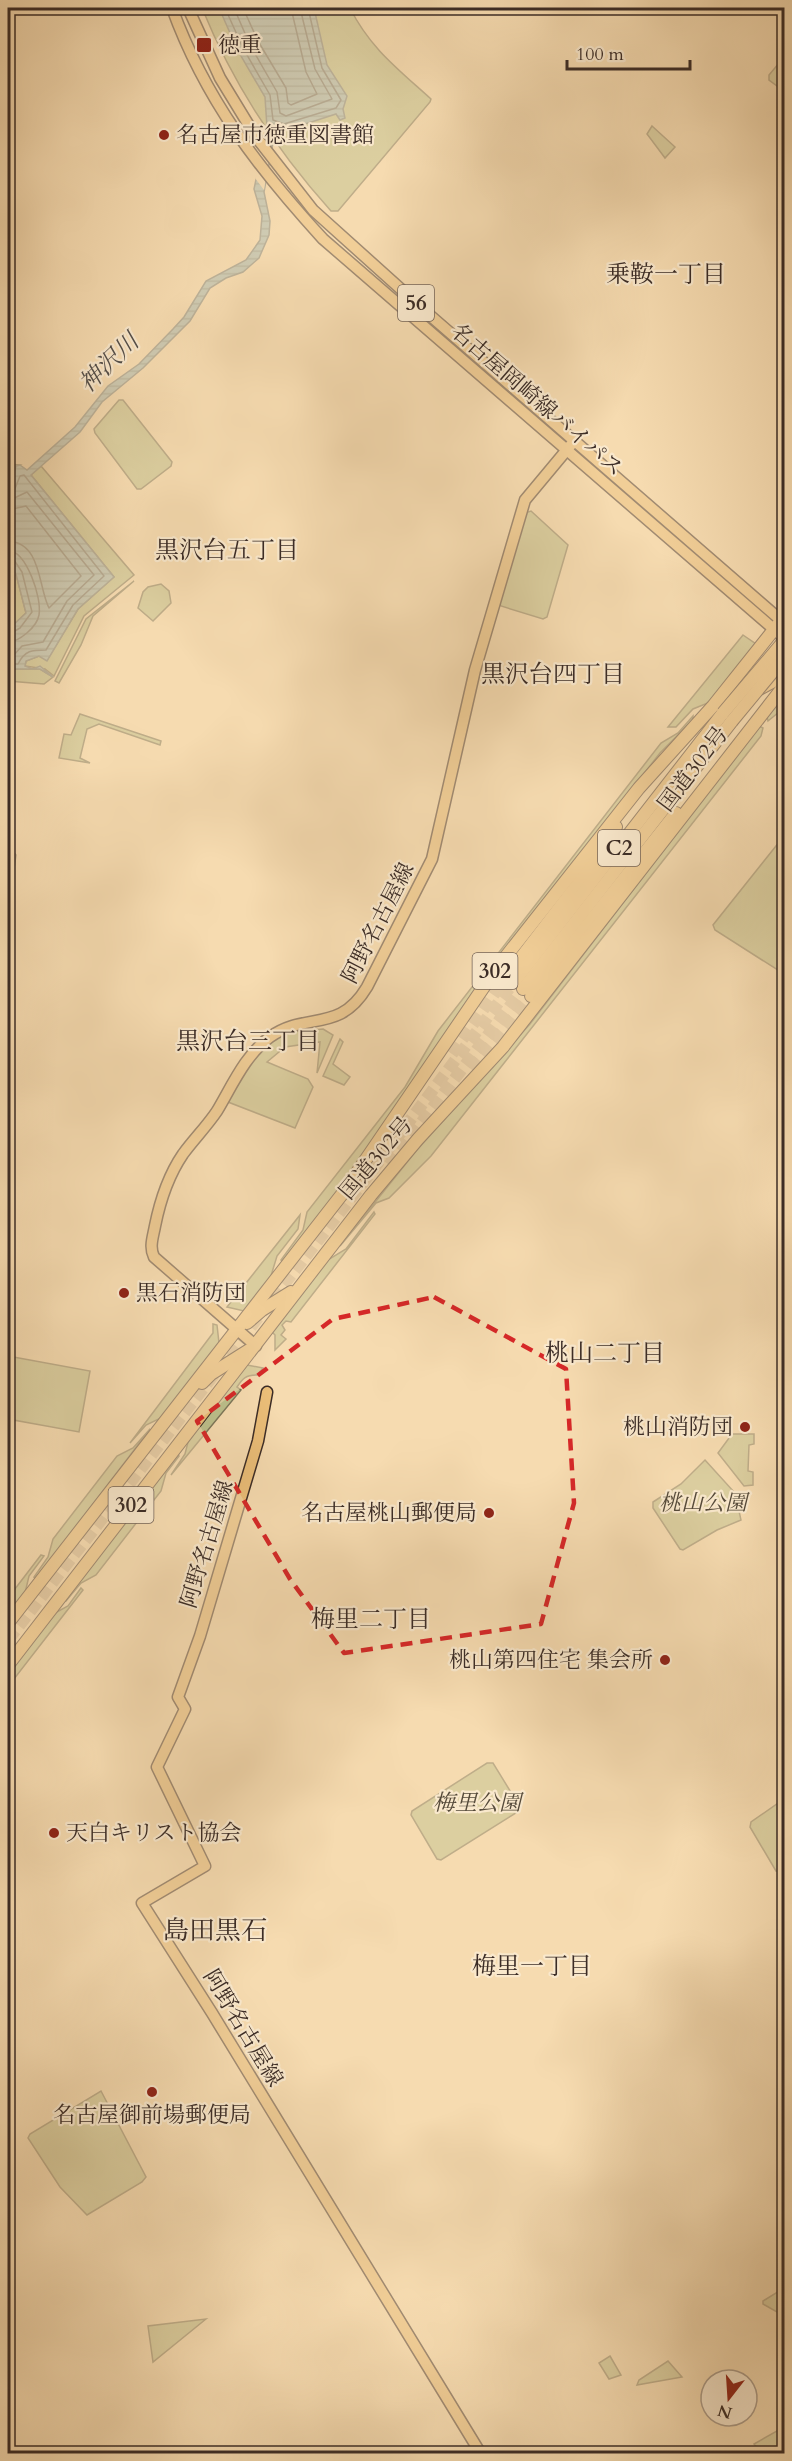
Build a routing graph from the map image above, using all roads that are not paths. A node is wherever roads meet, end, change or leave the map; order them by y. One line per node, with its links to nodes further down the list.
1 (172, 8): 4 (main road, 名古屋岡崎線バイパス / 56)
2 (188, 8): 3 (main road, 名古屋岡崎線バイパス / 56)
3 (576, 440): 4 (main road, 阿野名古屋線); 5 (main road, 名古屋岡崎線バイパス / 56)
4 (567, 450): 5 (main road, 名古屋岡崎線バイパス / 56); 15 (main road, 阿野名古屋線)
5 (783, 628): 9 (highway, C2, bridge); 10 (highway, 国道302号 / 302)
6 (784, 658): 9 (highway, C2, bridge)
7 (784, 669): 10 (highway, 国道302号 / 302)
8 (784, 686): 11 (highway, 国道302号 / 302)
9 (728, 717): 13 (highway, C2)
10 (698, 723): 12 (highway, 国道302号 / 302)
11 (743, 738): 13 (highway); 14 (highway, 国道302号 / 302)
12 (639, 788): 13 (highway); 15 (highway, 国道302号 / 302)
13 (519, 986)
14 (305, 1282): 15 (highway); 16 (highway, 国道302号 / 302)
15 (236, 1329): 16 (main road, 阿野名古屋線); 18 (highway, 国道302号 / 302)
16 (256, 1346): 18 (highway); 20 (highway, 国道302号 / 302)
17 (267, 1392): 21 (main road, 阿野名古屋線)
18 (182, 1398): 19 (highway, 国道302号 / 302)
19 (8, 1623)
20 (8, 1665)
21 (481, 2454)

